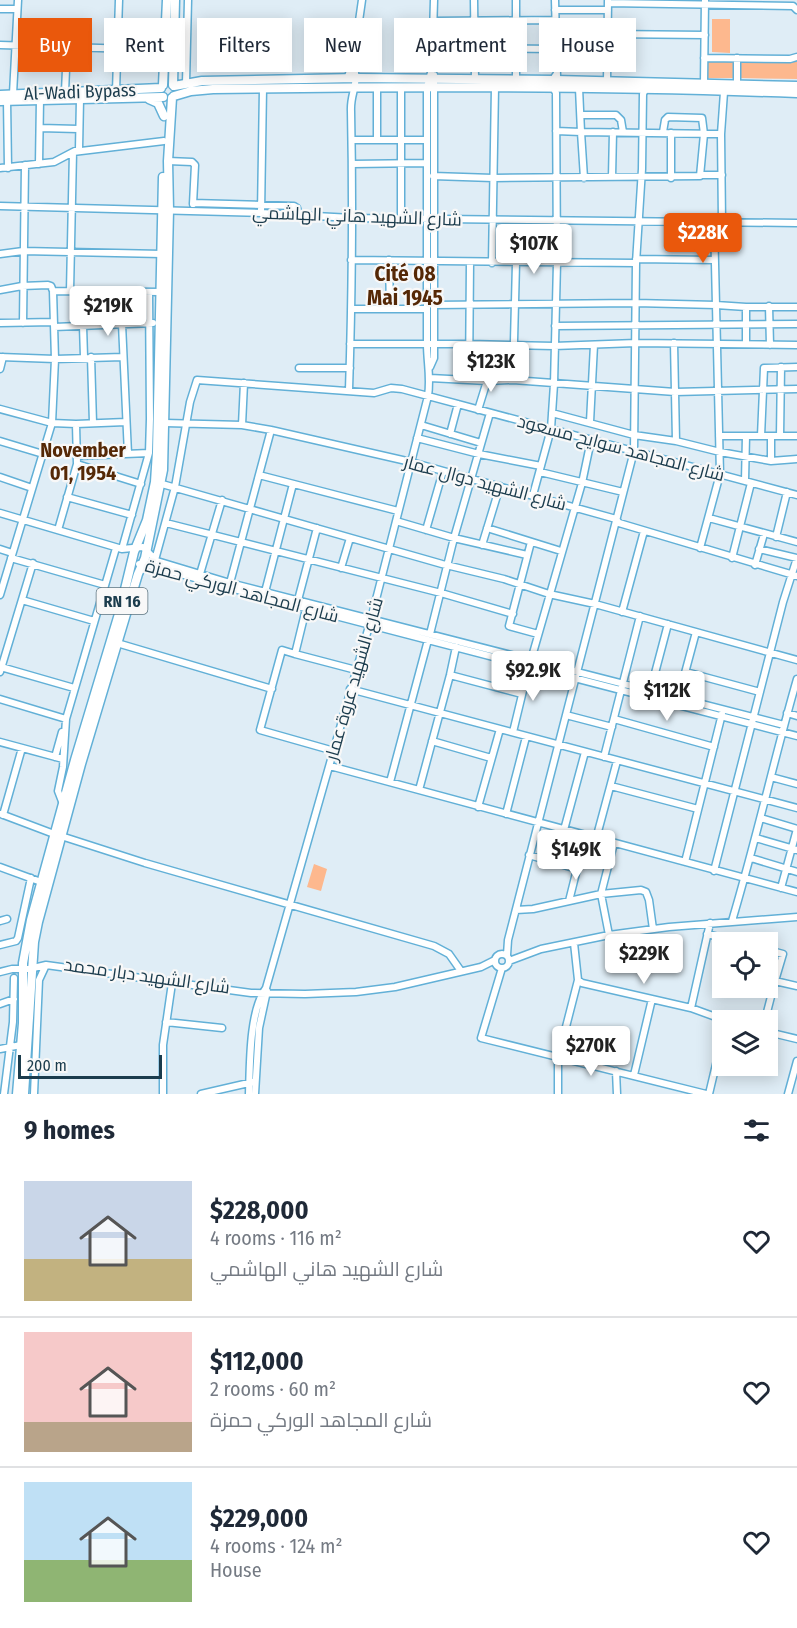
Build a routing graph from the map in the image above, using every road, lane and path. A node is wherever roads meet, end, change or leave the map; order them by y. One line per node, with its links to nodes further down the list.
1 (18, 0): 15 (street)
2 (119, 0): 18 (street)
3 (167, 0): 19 (main road, RN 16)
4 (175, 0): 48 (main road)
5 (188, 0): 44 (street)
6 (362, 0): 43 (street)
7 (434, 0): 20 (street, شارع الشهيد عروة عمار)
8 (474, 0): 21 (street)
9 (516, 0): 22 (street)
10 (555, 0): 17 (street)
11 (705, 3): 12 (street); 13 (street); 25 (street)
12 (739, 3): 16 (street)
13 (608, 4): 17 (street)
14 (0, 9): 15 (street)
15 (17, 9): 27 (street)
16 (797, 9)
17 (555, 10): 23 (street)
18 (118, 18)
19 (167, 18)
20 (434, 18)
21 (474, 18)
22 (516, 18)
23 (555, 18)
24 (636, 34): 25 (street)
25 (705, 35): 29 (street)
26 (0, 45): 27 (street)
27 (16, 46): 62 (street)
28 (797, 57): 30 (street)
29 (704, 58): 30 (street); 45 (street)
30 (737, 58): 47 (street)
31 (65, 72): 58 (street)
32 (116, 72): 57 (street)
33 (166, 72): 61 (main road, RN 16)
34 (432, 72): 41 (street, شارع الشهيد عروة عمار)
35 (475, 72): 39 (street)
36 (516, 72): 40 (street)
37 (556, 72): 46 (street)
38 (607, 72): 42 (street)
39 (475, 79): 40 (main road); 41 (main road)
40 (516, 79): 46 (main road)
41 (432, 80): 43 (main road); 51 (main road); 52 (main road); 83 (street, شارع الشهيد عروة عمار); 96 (street, شارع الشهيد عروة عمار)
42 (607, 81): 46 (main road); 53 (main road)
43 (353, 82): 44 (main road); 50 (main road); 55 (main road); 66 (street)
44 (186, 83): 48 (main road)
45 (704, 83): 47 (main road); 53 (main road)
46 (556, 84): 52 (main road); 56 (main road); 71 (street)
47 (737, 84): 49 (main road)
48 (173, 86): 61 (main road)
49 (797, 86)
50 (377, 87): 51 (main road); 81 (street)
51 (401, 87): 82 (street)
52 (495, 87): 98 (street)
53 (643, 87): 56 (main road); 59 (main road); 76 (street)
54 (263, 88): 55 (main road); 61 (main road); 104 (street)
55 (342, 88): 66 (street)
56 (579, 88): 67 (street)
57 (116, 91): 58 (main road, Al-Wadi Bypass); 61 (main road, Al-Wadi Bypass)
58 (64, 92): 62 (main road, Al-Wadi Bypass)
59 (724, 92): 60 (main road); 79 (street)
60 (797, 93)
61 (166, 94): 63 (main road, Al-Wadi Bypass); 68 (main road, RN 16); 86 (main road, RN 16)
62 (5, 98): 64 (main road, Al-Wadi Bypass); 93 (street)
63 (146, 98): 65 (main road, Al-Wadi Bypass); 68 (main road)
64 (40, 99): 65 (main road, Al-Wadi Bypass); 69 (street)
65 (80, 99): 70 (street)
66 (351, 99): 80 (street)
67 (580, 115): 72 (street); 74 (street)
68 (164, 116): 84 (main road, RN 16)
69 (40, 128): 70 (street); 88 (street)
70 (78, 129): 85 (street)
71 (556, 131): 72 (street); 99 (street)
72 (581, 132): 73 (street); 100 (street)
73 (613, 132): 74 (street); 97 (street)
74 (623, 132): 76 (street)
75 (663, 132): 76 (street); 77 (street); 78 (street)
76 (642, 133): 101 (street)
77 (671, 133): 78 (street); 102 (street)
78 (704, 134): 79 (street); 94 (street)
79 (721, 134): 95 (street)
80 (352, 140): 81 (street); 89 (street)
81 (376, 140): 82 (street)
82 (401, 140): 83 (street); 90 (street)
83 (427, 140): 87 (street, شارع الشهيد عروة عمار)
84 (164, 141): 85 (street); 108 (main road, RN 16)
85 (73, 152): 88 (street); 107 (street)
86 (168, 161): 103 (street); 108 (main road, RN 16)
87 (427, 163): 90 (street); 114 (street, شارع الشهيد عروة عمار)
88 (39, 164): 91 (street)
89 (352, 164): 90 (street); 112 (street)
90 (401, 164): 113 (street)
91 (25, 165): 93 (street); 106 (street)
92 (0, 168): 93 (street)
93 (8, 168)
94 (701, 175): 95 (street); 102 (street)
95 (722, 175): 119 (street)
96 (433, 176): 98 (street); 114 (street, شارع الشهيد عروة عمار)
97 (612, 177): 100 (street); 101 (street)
98 (493, 178): 99 (street); 115 (street)
99 (556, 178): 100 (street); 116 (street)
100 (584, 178)
101 (641, 178): 102 (street); 117 (street)
102 (671, 178)
103 (193, 203): 104 (street); 109 (street)
104 (262, 205): 110 (street); 111 (street)
105 (0, 206): 106 (street, شارع الشهيد هاني الهاشمي)
106 (24, 207): 107 (street, شارع الشهيد هاني الهاشمي); 122 (street)
107 (72, 209): 108 (street, شارع الشهيد هاني الهاشمي); 123 (street)
108 (166, 210): 109 (street, شارع الشهيد هاني الهاشمي); 121 (main road, RN 16)
109 (193, 211): 110 (street, شارع الشهيد هاني الهاشمي)
110 (261, 213): 111 (street, شارع الشهيد هاني الهاشمي)
111 (299, 215): 112 (street, شارع الشهيد هاني الهاشمي)
112 (352, 218): 113 (street, شارع الشهيد هاني الهاشمي); 126 (street)
113 (401, 219): 114 (street, شارع الشهيد هاني الهاشمي)
114 (430, 220): 115 (street, شارع الشهيد هاني الهاشمي); 129 (street, شارع الشهيد عروة عمار)
115 (493, 221): 116 (street, شارع الشهيد هاني الهاشمي); 132 (street)
116 (557, 221): 117 (street, شارع الشهيد هاني الهاشمي); 134 (street)
117 (638, 222): 118 (street, شارع الشهيد هاني الهاشمي); 130 (street)
118 (714, 222): 119 (street, شارع الشهيد هاني الهاشمي); 128 (street)
119 (722, 222): 120 (street, شارع الشهيد هاني الهاشمي)
120 (797, 223)
121 (166, 228): 125 (main road, RN 16); 210 (main road, RN 16)
122 (23, 251): 123 (street); 124 (street); 135 (street)
123 (72, 251): 125 (street); 138 (street)
124 (0, 254)
125 (162, 254): 140 (main road, RN 16)
126 (351, 260): 127 (street); 150 (street)
127 (389, 260): 129 (street); 151 (street)
128 (715, 260): 130 (street); 145 (street)
129 (430, 261): 131 (street); 147 (street, شارع الشهيد عروة عمار)
130 (636, 261): 134 (street); 142 (street)
131 (470, 262): 132 (street); 144 (street)
132 (492, 263): 133 (street)
133 (516, 263): 134 (street); 143 (street)
134 (557, 263): 141 (street)
135 (22, 286): 136 (street); 137 (street); 153 (street)
136 (0, 290)
137 (53, 291): 138 (street); 156 (street)
138 (70, 291): 139 (street)
139 (149, 292): 140 (street); 154 (street)
140 (161, 292): 155 (main road, RN 16)
141 (555, 302): 142 (street); 143 (street); 163 (street)
142 (636, 303): 145 (street); 164 (street)
143 (515, 304): 144 (street); 170 (street)
144 (471, 305): 147 (street); 169 (street)
145 (716, 305): 149 (street); 159 (street)
146 (769, 306): 148 (street); 149 (street); 161 (street)
147 (430, 307): 151 (street); 168 (street, شارع الشهيد عروة عمار)
148 (797, 307)
149 (746, 308): 160 (street)
150 (351, 309): 151 (street); 167 (street)
151 (390, 309)
152 (0, 323): 153 (street)
153 (23, 323): 156 (street)
154 (149, 323): 155 (street); 157 (street); 232 (street)
155 (160, 323): 290 (main road, RN 16)
156 (54, 324): 162 (street); 180 (street)
157 (122, 324): 162 (street); 179 (street)
158 (797, 324): 161 (street)
159 (717, 325): 160 (street); 164 (street); 171 (street)
160 (746, 325): 161 (street); 172 (street)
161 (770, 325): 174 (street)
162 (82, 326): 178 (street)
163 (555, 326): 164 (street); 176 (street)
164 (635, 326): 165 (street)
165 (636, 343): 166 (street); 173 (street); 193 (street)
166 (674, 343): 171 (street); 199 (street)
167 (351, 344): 168 (street); 184 (street)
168 (430, 344): 169 (street); 186 (street, شارع الشهيد عروة عمار)
169 (470, 344): 170 (street); 187 (street)
170 (514, 344): 176 (street); 188 (street)
171 (718, 344): 172 (street); 198 (street)
172 (746, 344): 174 (street)
173 (594, 345): 176 (street); 192 (street)
174 (770, 345): 175 (street)
175 (797, 345)
176 (554, 346): 191 (street)
177 (2, 357): 180 (street); 185 (street)
178 (87, 357): 179 (street); 180 (street); 209 (street)
179 (123, 357): 206 (street)
180 (55, 359): 208 (street)
181 (781, 367): 182 (street); 194 (street); 195 (street)
182 (797, 367)
183 (299, 368): 184 (street)
184 (350, 368): 197 (street)
185 (0, 369)
186 (430, 378): 187 (street); 200 (street, شارع الشهيد عروة عمار)
187 (469, 380): 189 (street)
188 (513, 380): 189 (street); 191 (street)
189 (487, 381): 203 (street)
190 (244, 383): 197 (street, شارع المجاهد سوايح مسعود); 211 (street, شارع المجاهد سوايح مسعود); 213 (street)
191 (554, 384): 192 (street); 205 (street)
192 (593, 386): 193 (street); 207 (street)
193 (635, 388): 199 (street); 218 (street)
194 (762, 389): 195 (street); 198 (street); 221 (street)
195 (780, 389): 196 (street); 223 (street)
196 (797, 389)
197 (349, 390): 200 (street, شارع المجاهد سوايح مسعود)
198 (718, 391): 199 (street); 219 (street)
199 (675, 392): 228 (street)
200 (428, 396): 201 (street, شارع المجاهد سوايح مسعود); 214 (street, شارع الشهيد عروة عمار)
201 (458, 404): 203 (street, شارع المجاهد سوايح مسعود); 217 (street)
202 (0, 409): 208 (street)
203 (478, 410): 204 (street, شارع المجاهد سوايح مسعود)
204 (490, 413): 215 (street, شارع المجاهد سوايح مسعود); 229 (street)
205 (552, 413): 207 (street); 215 (street)
206 (126, 422): 209 (street); 234 (street)
207 (590, 422): 218 (street)
208 (52, 423): 212 (street); 233 (street)
209 (93, 423): 212 (street)
210 (165, 423): 211 (street, شارع الشهيد دوال عمار); 251 (main road, RN 16)
211 (187, 423): 213 (street, شارع الشهيد دوال عمار); 254 (street)
212 (76, 424): 236 (street)
213 (242, 425): 216 (street, شارع الشهيد دوال عمار)
214 (421, 425): 217 (street); 225 (street, شارع الشهيد عروة عمار)
215 (551, 429): 226 (street, شارع المجاهد سوايح مسعود); 242 (street)
216 (271, 430): 240 (street, شارع الشهيد دوال عمار); 245 (street)
217 (450, 434): 229 (street)
218 (634, 435): 228 (street); 230 (street)
219 (719, 436): 220 (street); 231 (street)
220 (746, 436): 221 (street); 237 (street)
221 (762, 436): 222 (street)
222 (771, 436): 223 (street); 239 (street)
223 (780, 436): 224 (street)
224 (797, 436)
225 (417, 438): 235 (street); 240 (street, شارع الشهيد عروة عمار)
226 (591, 440): 230 (street, شارع المجاهد سوايح مسعود); 249 (street)
227 (0, 441): 233 (street)
228 (676, 441): 231 (street)
229 (481, 443): 235 (street)
230 (634, 452): 244 (street, شارع المجاهد سوايح مسعود); 256 (street)
231 (720, 452): 237 (street); 244 (street)
232 (149, 453): 234 (street); 250 (street)
233 (44, 454): 255 (street)
234 (128, 454): 236 (street)
235 (479, 454): 242 (street); 247 (street)
236 (78, 456): 241 (street)
237 (746, 456): 239 (street); 248 (street)
238 (797, 459): 239 (street)
239 (771, 461)
240 (411, 462): 243 (street, شارع الشهيد دوال عمار); 264 (street, شارع الشهيد عروة عمار)
241 (77, 464): 250 (street); 260 (street)
242 (541, 469): 249 (street); 258 (street)
243 (443, 471): 247 (street, شارع الشهيد دوال عمار); 277 (street)
244 (720, 474): 248 (street, شارع المجاهد سوايح مسعود); 269 (street)
245 (259, 475): 252 (street); 262 (street)
246 (0, 477): 255 (street)
247 (471, 478): 253 (street, شارع الشهيد دوال عمار); 283 (street)
248 (748, 482): 257 (street, شارع المجاهد سوايح مسعود); 275 (street)
249 (582, 483): 256 (street); 263 (street)
250 (141, 484): 266 (street)
251 (162, 484): 254 (street); 291 (main road, RN 16)
252 (293, 484): 264 (street); 267 (street)
253 (500, 486): 258 (street, شارع الشهيد دوال عمار); 274 (street)
254 (175, 487): 261 (street); 272 (street)
255 (32, 488): 270 (street)
256 (623, 492): 268 (street)
257 (787, 492): 259 (street, شارع المجاهد سوايح مسعود); 281 (street)
258 (533, 495): 263 (street, شارع الشهيد دوال عمار)
259 (797, 495)
260 (68, 497): 266 (street); 276 (street)
261 (222, 500): 262 (street); 280 (street)
262 (251, 508): 267 (street); 286 (street)
263 (574, 508): 268 (street, شارع الشهيد دوال عمار); 295 (street)
264 (398, 511): 271 (street, شارع الشهيد عروة عمار)
265 (0, 513): 270 (street, شارع المجاهد الوركي حمزة)
266 (132, 515): 290 (street)
267 (285, 518): 273 (street); 294 (street)
268 (616, 519): 278 (street, شارع الشهيد دوال عمار); 320 (street)
269 (708, 519): 275 (street); 288 (street)
270 (22, 520): 276 (street, شارع المجاهد الوركي حمزة); 297 (street)
271 (396, 520): 277 (street); 292 (street, شارع الشهيد عروة عمار)
272 (166, 523): 280 (street); 301 (street)
273 (317, 528): 282 (street); 302 (street)
274 (487, 528): 284 (street); 287 (street)
275 (739, 528): 279 (street); 298 (street)
276 (58, 530): 290 (street, شارع المجاهد الوركي حمزة)
277 (426, 530): 283 (street)
278 (644, 531): 288 (street, شارع الشهيد دوال عمار); 322 (street)
279 (764, 534): 281 (street); 293 (street)
280 (212, 535): 286 (street); 308 (street)
281 (776, 537): 285 (street)
282 (350, 538): 292 (street); 307 (street)
283 (454, 538): 287 (street); 305 (street)
284 (531, 542): 295 (street); 296 (street)
285 (797, 542)
286 (242, 543): 294 (street); 311 (street)
287 (482, 545): 296 (street)
288 (700, 548): 298 (street, شارع الشهيد دوال عمار)
289 (0, 549): 297 (street)
290 (125, 549): 291 (street, شارع المجاهد الوركي حمزة); 300 (main road, RN 16); 312 (street)
291 (146, 549): 301 (street, شارع المجاهد الوركي حمزة); 304 (main road, RN 16)
292 (389, 549): 305 (street); 310 (street, شارع الشهيد عروة عمار)
293 (759, 549): 299 (street); 306 (street)
294 (276, 551): 302 (street); 314 (street)
295 (561, 551): 316 (street)
296 (527, 555): 313 (street)
297 (12, 556): 303 (street); 317 (street)
298 (732, 558): 306 (street, شارع الشهيد دوال عمار)
299 (797, 558): 309 (street)
300 (133, 559): 304 (street, شارع المجاهد الوركي حمزة); 389 (main road, RN 16)
301 (155, 560): 308 (street, شارع المجاهد الوركي حمزة)
302 (309, 560): 307 (street); 319 (street)
303 (33, 563): 312 (street); 318 (street)
304 (143, 564): 321 (street, شارع المجاهد الوركي حمزة); 331 (main road, RN 16)
305 (449, 565): 313 (street); 315 (street)
306 (755, 565): 309 (street, شارع الشهيد دوال عمار)
307 (341, 568): 310 (street)
308 (200, 574): 311 (street, شارع المجاهد الوركي حمزة)
309 (794, 575): 333 (street)
310 (382, 578): 315 (street); 326 (street, شارع الشهيد عروة عمار)
311 (230, 583): 314 (street, شارع المجاهد الوركي حمزة)
312 (105, 585): 325 (street)
313 (520, 586): 316 (street); 323 (street)
314 (265, 592): 319 (street, شارع المجاهد الوركي حمزة)
315 (441, 593): 323 (street); 330 (street)
316 (549, 594): 320 (street); 329 (street)
317 (0, 595)
318 (22, 600): 325 (street); 337 (street)
319 (298, 600): 326 (street, شارع المجاهد الوركي حمزة)
320 (595, 604): 322 (street); 341 (street)
321 (306, 609): 326 (street, شارع المجاهد الوركي حمزة); 334 (street)
322 (622, 612): 324 (street)
323 (513, 614): 329 (street)
324 (640, 616): 327 (street); 343 (street)
325 (94, 621): 344 (street)
326 (370, 622): 330 (street, شارع المجاهد الوركي حمزة); 338 (street, شارع الشهيد عروة عمار)
327 (668, 624): 328 (street); 347 (street)
328 (696, 632): 333 (street); 339 (street)
329 (538, 634): 336 (street)
330 (429, 637): 332 (street, شارع المجاهد الوركي حمزة); 336 (street, شارع المجاهد الوركي حمزة); 353 (street)
331 (117, 643): 345 (street); 399 (main road, RN 16)
332 (456, 647): 336 (street, شارع المجاهد الوركي حمزة); 340 (street)
333 (770, 652): 335 (street); 348 (street)
334 (295, 654): 338 (street); 345 (street)
335 (797, 660)
336 (530, 663): 341 (street, شارع المجاهد الوركي حمزة); 349 (street)
337 (1, 669): 344 (street)
338 (356, 670): 346 (street, شارع الشهيد عروة عمار)
339 (686, 672): 348 (street); 352 (street)
340 (450, 675): 349 (street); 354 (street)
341 (576, 675): 343 (street, شارع المجاهد الوركي حمزة); 357 (street)
342 (797, 679): 350 (street)
343 (622, 687): 347 (street, شارع المجاهد الوركي حمزة); 356 (street, شارع المجاهد الوركي حمزة); 359 (street)
344 (74, 688): 360 (street)
345 (272, 689): 373 (street)
346 (350, 690): 353 (street); 373 (street, شارع الشهيد عروة عمار)
347 (650, 692): 352 (street, شارع المجاهد الوركي حمزة)
348 (760, 692): 361 (street)
349 (522, 694): 365 (street)
350 (795, 694): 355 (street)
351 (0, 699): 360 (street)
352 (678, 699): 356 (street, شارع المجاهد الوركي حمزة)
353 (411, 705): 354 (street); 382 (street)
354 (440, 713): 363 (street); 368 (street)
355 (787, 713): 358 (street); 364 (street)
356 (723, 714): 361 (street, شارع المجاهد الوركي حمزة); 371 (street)
357 (566, 715): 362 (street); 370 (street)
358 (797, 716)
359 (614, 719): 362 (street); 371 (street)
360 (65, 721): 375 (street); 378 (street)
361 (753, 721): 364 (street, شارع المجاهد الوركي حمزة); 387 (street)
362 (612, 727): 376 (street)
363 (500, 729): 365 (street); 377 (street)
364 (782, 729): 366 (street, شارع المجاهد الوركي حمزة); 381 (street)
365 (513, 732): 367 (street)
366 (797, 736)
367 (526, 737): 370 (street); 394 (street)
368 (432, 741): 377 (street); 386 (street)
369 (0, 742): 372 (street)
370 (558, 744): 374 (street); 396 (street)
371 (714, 747): 383 (street)
372 (22, 748): 375 (street); 393 (street)
373 (334, 751): 380 (street, شارع الشهيد عروة عمار)
374 (585, 752): 376 (street); 398 (street)
375 (55, 757): 378 (street)
376 (604, 757): 379 (street)
377 (491, 758): 390 (street)
378 (63, 759): 389 (street)
379 (617, 761): 383 (street); 385 (street)
380 (330, 766): 382 (street); 420 (street, شارع الشهيد عروة عمار)
381 (771, 777): 384 (street); 388 (street)
382 (390, 782): 386 (street)
383 (705, 783): 387 (street); 392 (street)
384 (797, 784)
385 (611, 786): 392 (street); 401 (street)
386 (419, 790): 390 (street)
387 (734, 791): 388 (street); 411 (street)
388 (765, 799): 391 (street); 395 (street)
389 (63, 804): 399 (main road, RN 16)
390 (477, 807): 394 (street)
391 (797, 808)
392 (698, 809): 407 (street)
393 (1, 814): 399 (street)
394 (506, 814): 396 (street)
395 (761, 818): 397 (street); 402 (street)
396 (538, 823): 398 (street); 405 (street)
397 (797, 829): 404 (street)
398 (564, 830): 400 (street)
399 (58, 835): 415 (main road, RN 16); 420 (street); 434 (main road, RN 16)
400 (589, 836): 401 (street); 409 (street)
401 (596, 838): 403 (street)
402 (756, 838): 404 (street); 406 (street)
403 (614, 843): 407 (street); 418 (street)
404 (794, 849): 410 (street)
405 (530, 855): 409 (street); 421 (street)
406 (751, 858): 410 (street); 414 (street)
407 (685, 862): 411 (street)
408 (0, 867): 413 (street)
409 (577, 869): 419 (street)
410 (786, 869): 412 (street); 416 (street)
411 (714, 870): 414 (street)
412 (797, 872)
413 (31, 878): 415 (street); 430 (street)
414 (745, 879): 416 (street); 423 (street)
415 (41, 882): 433 (main road, RN 16)
416 (781, 888): 417 (street)
417 (797, 892)
418 (601, 894): 419 (street); 425 (street); 428 (street)
419 (569, 901): 421 (street)
420 (289, 904): 443 (street); 452 (street, شارع الشهيد عروة عمار)
421 (516, 910): 432 (street)
422 (797, 916): 423 (street)
423 (732, 921): 424 (street)
424 (710, 923): 425 (street); 426 (street)
425 (653, 929): 428 (street)
426 (707, 933): 427 (street); 460 (street)
427 (712, 934)
428 (609, 935): 429 (street)
429 (574, 943): 432 (street); 447 (street)
430 (0, 945)
431 (778, 953): 444 (street)
432 (506, 956): 435 (street); 440 (street)
433 (24, 957): 434 (street, شارع الشهيد دبار محمد); 441 (street); 442 (main road, RN 16)
434 (34, 957): 437 (main road, RN 16); 438 (street, شارع الشهيد دبار محمد)
435 (495, 960): 439 (street); 440 (street)
436 (46, 965): 437 (street, شارع الشهيد دبار محمد); 438 (street, شارع الشهيد دبار محمد); 458 (street)
437 (34, 967): 442 (street, شارع الشهيد دبار محمد); 458 (main road, RN 16)
438 (70, 967): 449 (street, شارع الشهيد دبار محمد); 452 (street, شارع الشهيد دبار محمد)
439 (480, 967): 440 (street); 443 (street, شارع الشهيد دبار محمد)
440 (501, 967): 469 (street)
441 (12, 969): 442 (street); 445 (street)
442 (23, 970): 451 (main road, RN 16)
443 (461, 971): 454 (street, شارع الشهيد دبار محمد)
444 (778, 971)
445 (0, 972)
446 (14, 978): 455 (street)
447 (578, 980): 456 (street); 469 (street)
448 (778, 982): 450 (street)
449 (172, 983): 453 (street, شارع الشهيد دبار محمد); 462 (street)
450 (797, 986)
451 (24, 992): 455 (main road); 466 (main road, RN 16)
452 (266, 992): 453 (street, شارع الشهيد دبار محمد); 454 (street, شارع الشهيد دبار محمد); 459 (street, شارع الشهيد عروة عمار)
453 (251, 993): 459 (street)
454 (280, 994): 459 (street)
455 (14, 996): 457 (street); 467 (street)
456 (652, 999): 460 (street); 472 (street)
457 (0, 1004)
458 (34, 1005): 466 (main road, RN 16)
459 (261, 1006): 474 (street, شارع الشهيد عروة عمار)
460 (691, 1008): 461 (street)
461 (712, 1016)
462 (166, 1022): 463 (street); 480 (street)
463 (222, 1028)
464 (778, 1034): 465 (street)
465 (797, 1039)
466 (29, 1043): 467 (street); 477 (main road, RN 16); 478 (main road, RN 16); 479 (street)
467 (10, 1047): 468 (street); 476 (street)
468 (0, 1049)
469 (558, 1058): 471 (street); 484 (street)
470 (797, 1061): 487 (street)
471 (616, 1071): 472 (street); 485 (street)
472 (634, 1075): 475 (street)
473 (712, 1076): 486 (street)
474 (253, 1082): 481 (street); 482 (street, شارع الشهيد عروة عمار); 483 (street, شارع الشهيد عروة عمار)
475 (692, 1092): 486 (street)
476 (4, 1094)
477 (17, 1094)
478 (24, 1094)
479 (34, 1094)
480 (163, 1094)
481 (201, 1094)
482 (249, 1094)
483 (255, 1094)
484 (558, 1094)
485 (617, 1094)
486 (707, 1094)
487 (788, 1094)

